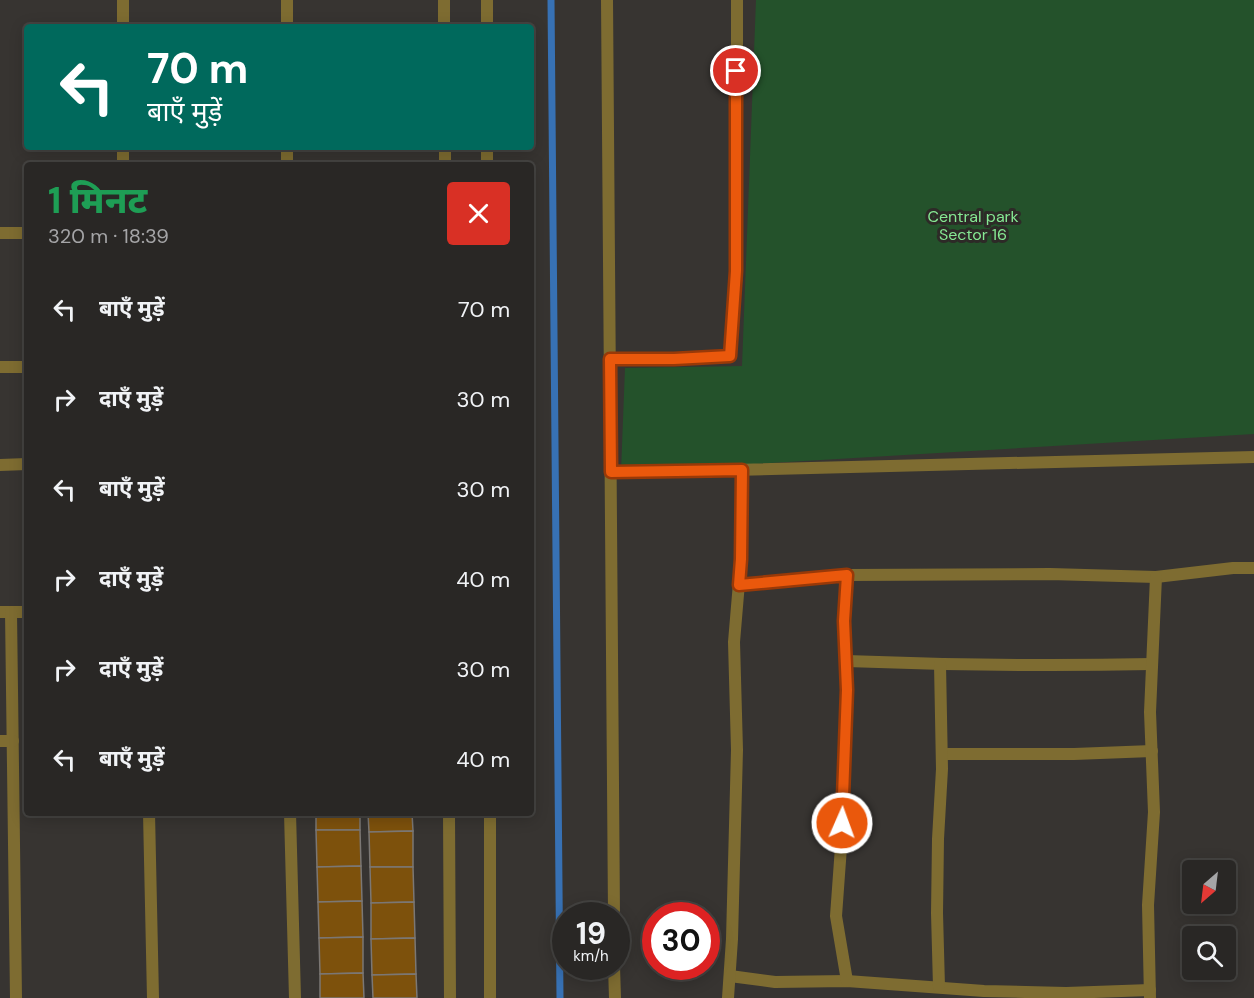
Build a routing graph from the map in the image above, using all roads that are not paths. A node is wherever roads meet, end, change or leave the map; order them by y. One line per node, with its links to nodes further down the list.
1 (123, 0): 7 (street)
2 (287, 0): 8 (street)
3 (444, 0): 9 (street)
4 (487, 0): 10 (street)
5 (607, 0): 13 (street)
6 (737, 0): 13 (street)
7 (123, 24)
8 (287, 24)
9 (444, 24)
10 (487, 24)
11 (0, 233): 12 (street)
12 (24, 233)
13 (610, 359): 20 (street)
14 (0, 367): 15 (street)
15 (24, 367)
16 (1254, 457): 19 (street)
17 (24, 464): 18 (street)
18 (0, 465)
19 (742, 470): 20 (street); 24 (street)
20 (611, 472): 37 (street)
21 (1254, 568): 23 (street)
22 (847, 575): 23 (street); 24 (street); 27 (street)
23 (1156, 577): 29 (street)
24 (739, 585): 38 (street)
25 (6, 612): 26 (street); 30 (street)
26 (24, 612)
27 (846, 661): 28 (street); 40 (street)
28 (940, 664): 29 (street); 32 (street)
29 (1152, 664): 31 (street)
30 (6, 741): 43 (street)
31 (1152, 752): 32 (street); 42 (street)
32 (942, 754): 41 (street)
33 (149, 816): 44 (street)
34 (290, 816): 45 (street)
35 (448, 816): 46 (street)
36 (490, 816): 47 (street)
37 (614, 902)
38 (730, 976): 40 (street); 49 (street)
39 (615, 980): 48 (street)
40 (847, 981): 41 (street)
41 (939, 987): 42 (street)
42 (1150, 994)
43 (16, 998)
44 (153, 998)
45 (295, 998)
46 (450, 998)
47 (490, 998)
48 (615, 998)
49 (729, 998)

